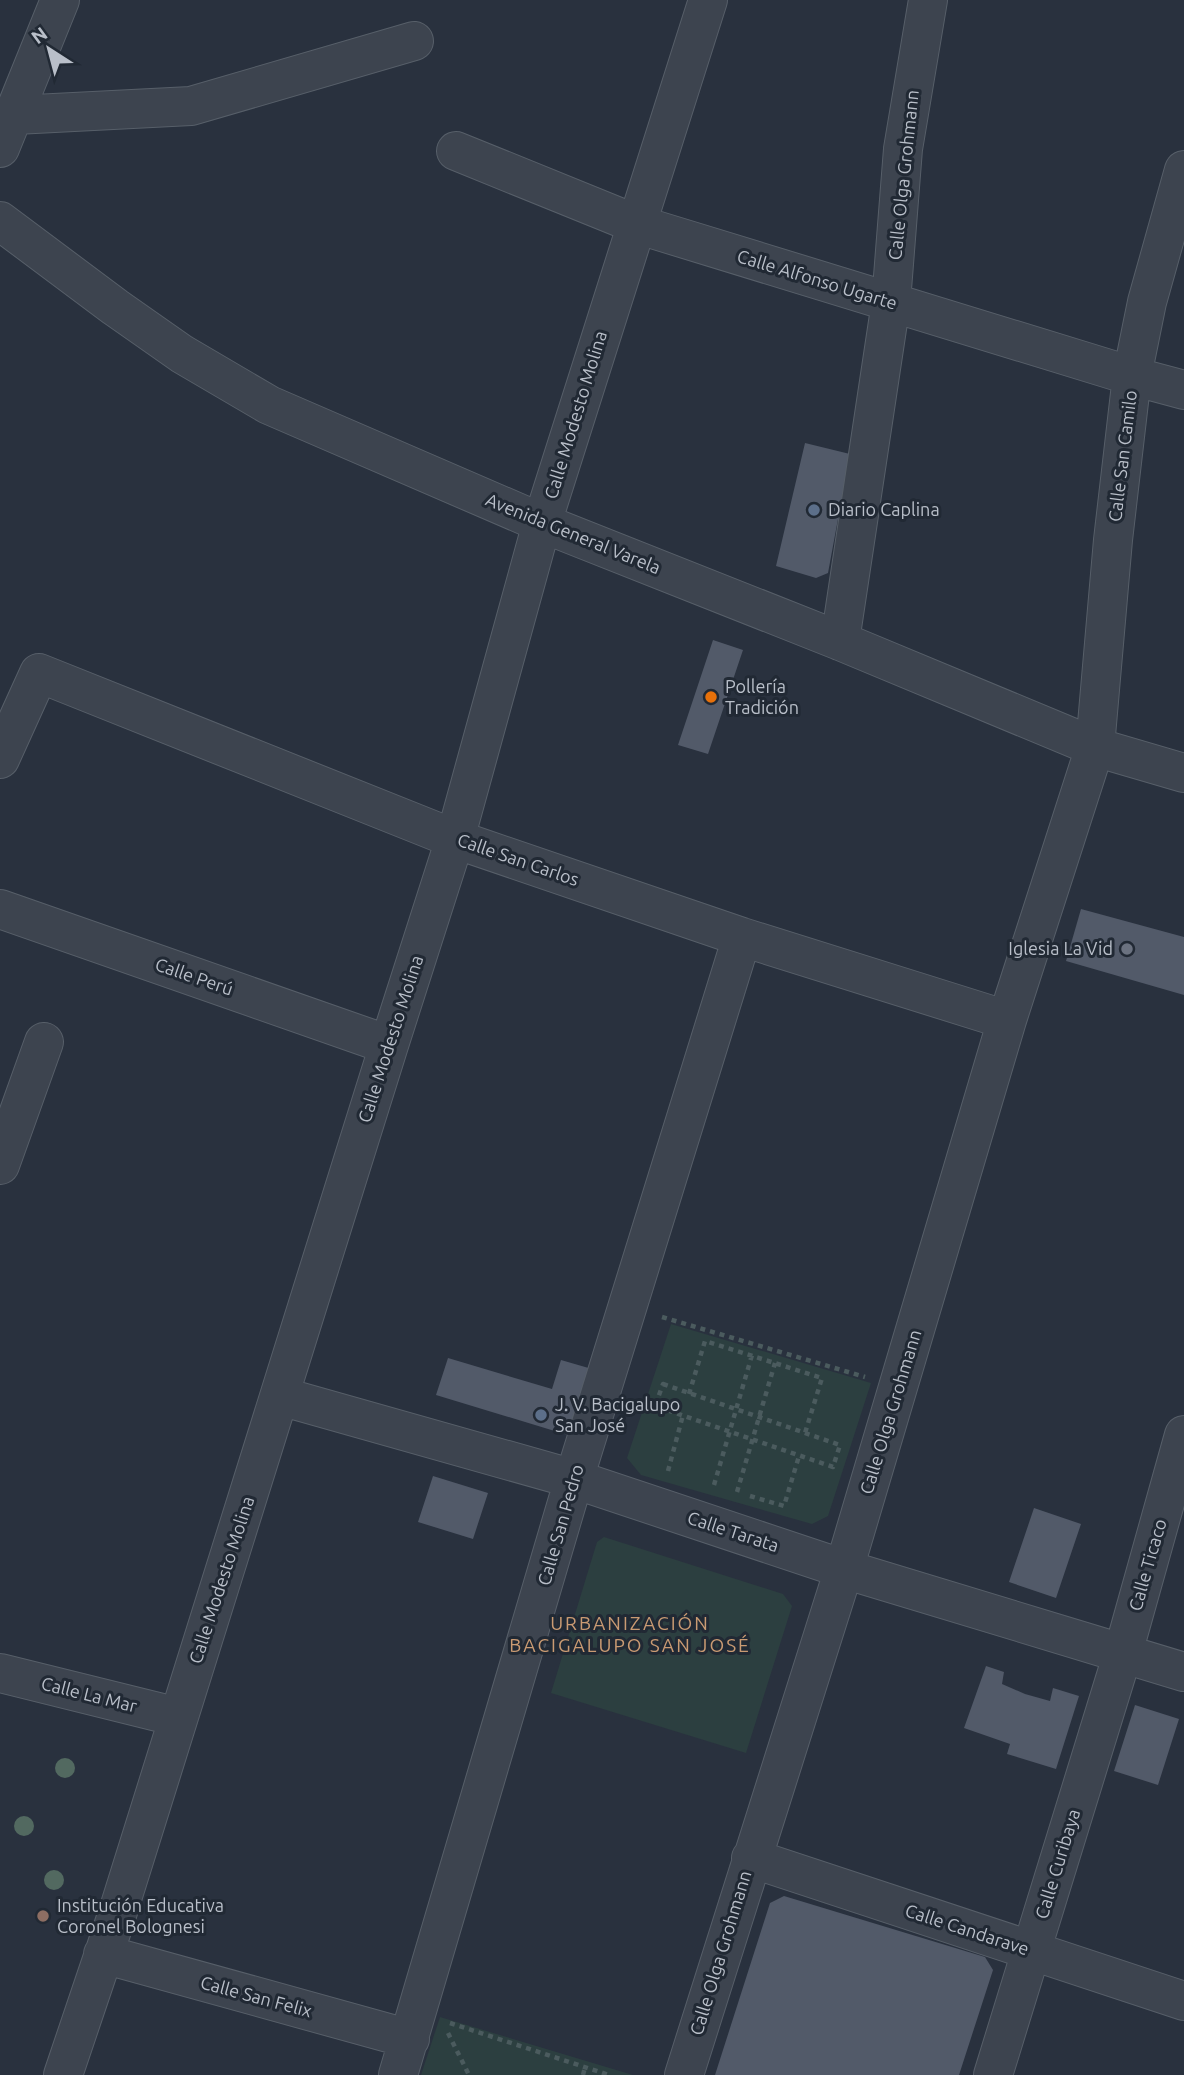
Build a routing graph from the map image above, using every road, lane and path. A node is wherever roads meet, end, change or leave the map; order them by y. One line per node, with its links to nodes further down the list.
1 (60, 0): 5 (street)
2 (708, 0): 9 (street, Calle Modesto Molina)
3 (928, 0): 10 (street, Calle Olga Grohmann)
4 (414, 41): 5 (street)
5 (7, 132)
6 (456, 151): 9 (street, Calle Alfonso Ugarte)
7 (1184, 170): 11 (street, Calle San Camilo)
8 (0, 222): 13 (street, Avenida General Varela)
9 (636, 224): 10 (street, Calle Alfonso Ugarte); 13 (street, Calle Modesto Molina)
10 (891, 302): 11 (street, Calle Alfonso Ugarte); 14 (street, Calle Olga Grohmann)
11 (1132, 376): 12 (street, Calle Alfonso Ugarte); 15 (street, Calle San Camilo)
12 (1184, 390)
13 (542, 523): 14 (street, Avenida General Varela); 18 (street, Calle Modesto Molina)
14 (839, 641): 15 (street, Avenida General Varela)
15 (1095, 747): 17 (street, Avenida General Varela); 21 (street, Calle Olga Grohmann)
16 (0, 759): 18 (street, Calle San Carlos)
17 (1184, 773)
18 (455, 839): 20 (street, Calle San Carlos); 23 (street, Calle Modesto Molina)
19 (0, 909): 23 (street, Calle Perú)
20 (742, 937): 21 (street, Calle San Carlos); 25 (street, Calle San Pedro)
21 (1007, 1020): 28 (street, Calle Olga Grohmann)
22 (44, 1042): 24 (street)
23 (388, 1045): 30 (street, Calle Modesto Molina)
24 (0, 1166)
25 (627, 1307): 28 (path); 40 (street, Calle San Pedro)
26 (752, 1355): 27 (path); 29 (path); 31 (path)
27 (775, 1363): 33 (path); 35 (path)
28 (899, 1385): 44 (street, Calle Olga Grohmann)
29 (689, 1394): 31 (path); 32 (path)
30 (280, 1396): 40 (street, Calle Tarata); 48 (street, Calle Modesto Molina)
31 (736, 1410): 33 (path); 34 (path)
32 (683, 1415): 34 (path); 39 (path)
33 (759, 1418): 35 (path); 37 (path)
34 (729, 1431): 37 (path); 42 (path)
35 (805, 1433): 38 (path)
36 (1184, 1435): 45 (street, Calle Ticaco)
37 (752, 1439): 38 (path); 43 (path)
38 (799, 1456): 43 (path)
39 (678, 1474)
40 (574, 1479): 44 (street, Calle Tarata); 53 (street, Calle San Pedro)
41 (702, 1481): 42 (path)
42 (714, 1485): 43 (path)
43 (737, 1492)
44 (844, 1569): 45 (street, Calle Tarata); 49 (street, Calle Olga Grohmann)
45 (1123, 1653): 46 (street, Calle Tarata); 50 (street, Calle Curibaya)
46 (1184, 1672)
47 (0, 1673): 48 (street, Calle La Mar)
48 (178, 1717): 51 (street, Calle Modesto Molina)
49 (751, 1858): 50 (street, Calle Candarave); 60 (street, Calle Olga Grohmann)
50 (1032, 1951): 52 (street, Calle Candarave); 61 (street, Calle Curibaya)
51 (103, 1954): 53 (street, Calle San Felix); 55 (street, Calle Modesto Molina)
52 (1184, 2001)
53 (410, 2039): 56 (street, Calle San Pedro)
54 (585, 2067): 57 (path); 58 (path); 59 (path)
55 (63, 2075)
56 (398, 2075)
57 (469, 2075)
58 (583, 2075)
59 (609, 2075)
60 (684, 2075)
61 (993, 2075)

